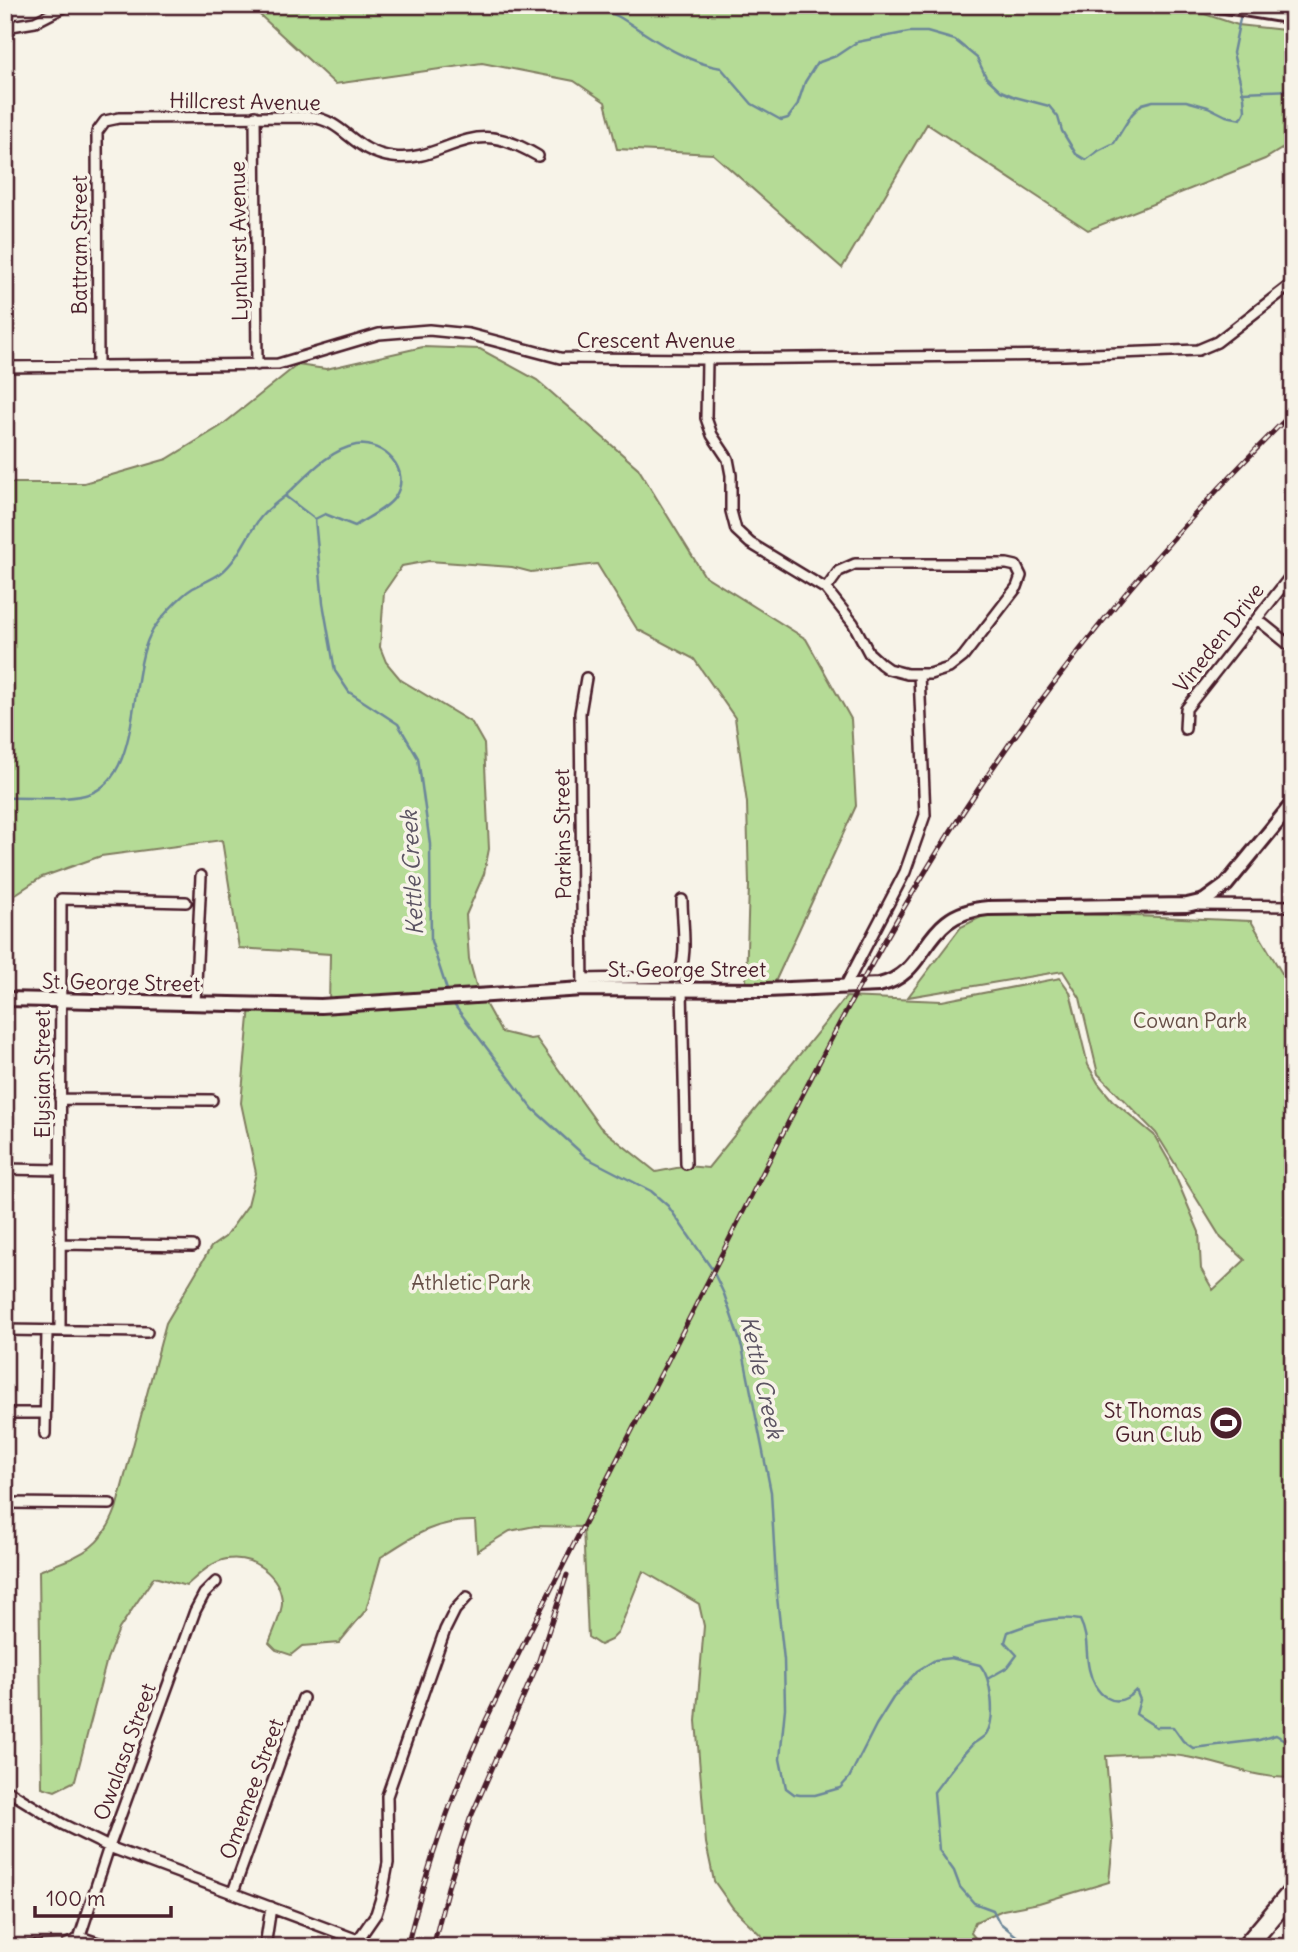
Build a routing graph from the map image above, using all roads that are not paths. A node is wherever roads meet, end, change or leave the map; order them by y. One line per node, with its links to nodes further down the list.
1 (68, 5): 4 (street)
2 (1219, 5): 3 (street)
3 (1293, 17)
4 (5, 27)
5 (255, 116): 6 (street, Hillcrest Avenue); 7 (street, Hillcrest Avenue); 10 (street, Lynhurst Avenue)
6 (101, 124): 11 (street, Battram Street)
7 (538, 156)
8 (1293, 283): 9 (street, Crescent Avenue)
9 (707, 359): 10 (street, Crescent Avenue); 14 (street)
10 (257, 365): 11 (street, Crescent Avenue)
11 (98, 366): 12 (street, Crescent Avenue)
12 (5, 368)
13 (1293, 573): 15 (street, Vineden Drive)
14 (826, 589): 17 (street); 17 (street)
15 (1257, 619): 16 (street); 19 (street, Vineden Drive)
16 (1293, 648)
17 (919, 674): 27 (street)
18 (586, 678): 26 (street, Parkins Street)
19 (1185, 729)
20 (1293, 803): 24 (street, St. George Street)
21 (201, 876): 31 (street)
22 (682, 900): 26 (street)
23 (186, 902): 30 (street, Elysian Street)
24 (1187, 905): 25 (street); 27 (street, St. George Street)
25 (1293, 906)
26 (583, 984): 28 (street, St. George Street); 31 (street, St. George Street)
27 (845, 987): 28 (street, St. George Street)
28 (682, 990): 34 (street)
29 (5, 999): 30 (street, St. George Street)
30 (61, 1000): 31 (street, St. George Street); 32 (street, Elysian Street)
31 (195, 1004)
32 (60, 1099): 33 (street); 36 (street, Elysian Street)
33 (212, 1100)
34 (686, 1164)
35 (5, 1169): 36 (street)
36 (60, 1170): 37 (street, Elysian Street)
37 (61, 1244): 38 (street); 41 (street, Elysian Street)
38 (193, 1246)
39 (5, 1329): 40 (street)
40 (47, 1331): 41 (street); 44 (street)
41 (60, 1331): 42 (street)
42 (147, 1332)
43 (5, 1413): 44 (street)
44 (45, 1413): 45 (street)
45 (46, 1434)
46 (5, 1503): 47 (street)
47 (110, 1504)
48 (216, 1582): 52 (street, Owalasa Street)
49 (467, 1597): 58 (street)
50 (303, 1699): 54 (street, Omemee Street)
51 (5, 1789): 52 (street)
52 (109, 1847): 54 (street); 57 (street, Owalasa Street)
53 (1293, 1891): 56 (highway)
54 (233, 1892): 55 (street)
55 (271, 1907): 58 (street); 61 (street)
56 (1250, 1942)
57 (79, 1943): 59 (street); 60 (street)
58 (357, 1943)
59 (5, 1947)
60 (110, 1947)
61 (265, 1947)

